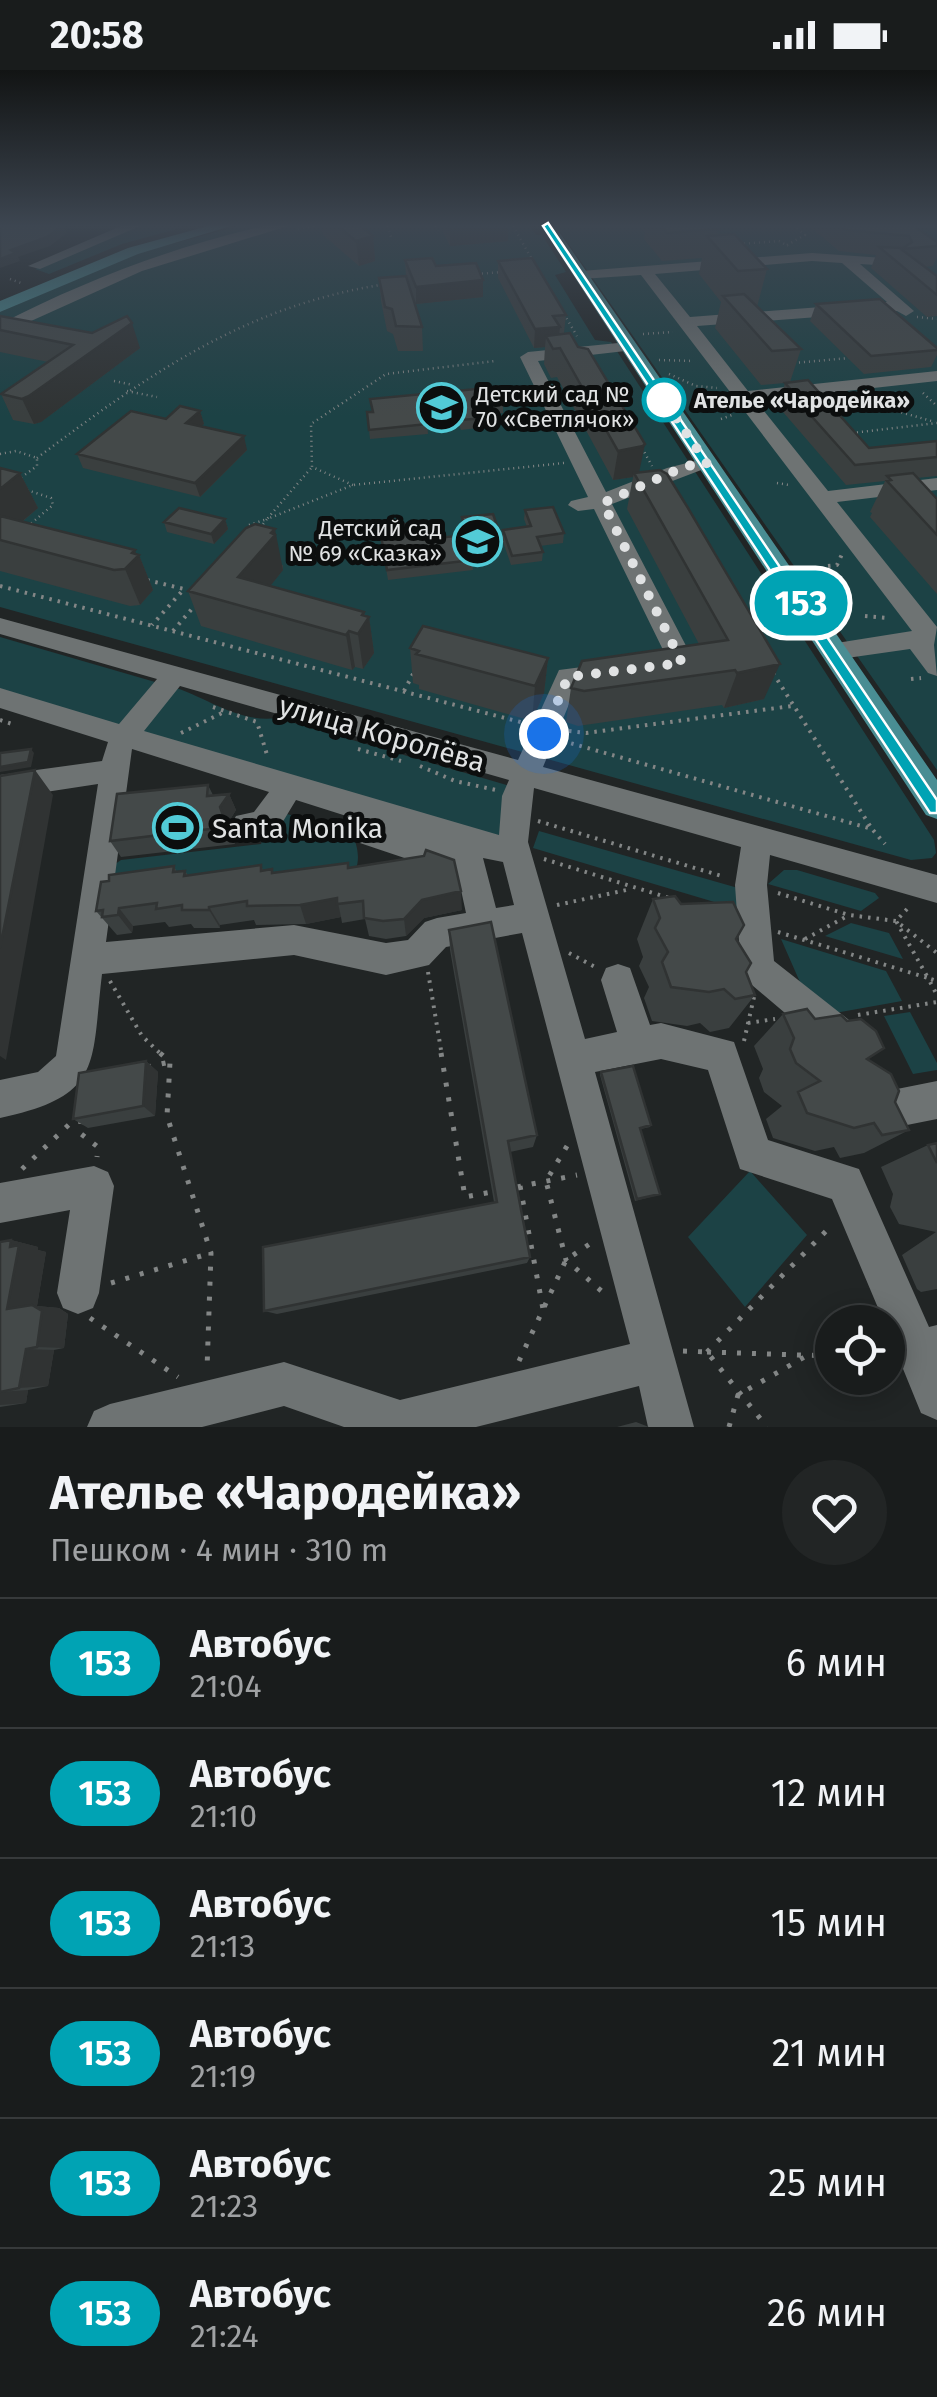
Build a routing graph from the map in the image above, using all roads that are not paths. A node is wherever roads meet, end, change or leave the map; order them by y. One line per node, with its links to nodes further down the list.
1 (42, 289): 6 (main road)
2 (84, 289): 8 (street)
3 (592, 289): 9 (main road)
4 (660, 289): 7 (street)
5 (881, 289): 7 (street)
6 (0, 307)
7 (688, 326): 11 (street)
8 (0, 330)
9 (641, 356): 12 (main road); 15 (street)
10 (937, 376): 11 (street)
11 (740, 393): 14 (street)
12 (707, 464): 15 (street); 19 (main road)
13 (937, 484): 14 (street)
14 (822, 498): 18 (street)
15 (603, 503): 16 (street); 28 (street)
16 (578, 506)
17 (0, 626): 21 (street, улица Королёва)
18 (928, 637): 19 (street); 20 (street)
19 (833, 651): 27 (main road)
20 (929, 672)
21 (175, 674): 23 (street); 28 (street, улица Королёва)
22 (0, 698): 23 (street)
23 (124, 736): 24 (street); 25 (street)
24 (113, 771): 26 (street); 36 (street)
25 (280, 775): 28 (street); 29 (street)
26 (0, 787)
27 (937, 806)
28 (517, 818): 31 (street, улица Королёва); 34 (street)
29 (246, 825)
30 (362, 831): 35 (street)
31 (757, 840): 33 (street, улица Королёва); 41 (street)
32 (937, 889): 33 (street, улица Королёва)
33 (914, 901)
34 (538, 912): 35 (street); 39 (street)
35 (484, 925): 36 (street)
36 (91, 959): 40 (street)
37 (618, 980): 38 (street)
38 (639, 1045): 39 (street); 44 (street)
39 (574, 1060): 45 (street)
40 (0, 1099)
41 (937, 1100)
42 (7, 1190): 43 (street)
43 (78, 1293)
44 (927, 1350): 46 (street)
45 (655, 1355): 47 (street); 48 (street)
46 (937, 1398)
47 (110, 1427)
48 (671, 1427)

